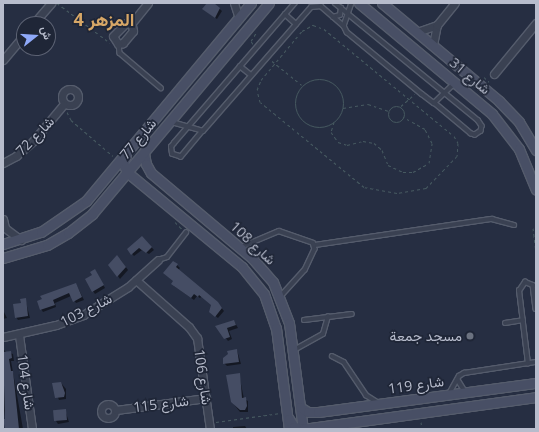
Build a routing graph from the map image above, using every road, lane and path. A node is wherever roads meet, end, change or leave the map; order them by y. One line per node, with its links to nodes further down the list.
1 (51, 3): 16 (street)
2 (57, 3): 25 (path)
3 (148, 3): 20 (street)
4 (234, 3): 18 (street)
5 (251, 3): 18 (street, شارع 77)
6 (269, 3): 33 (street, شارع 77)
7 (295, 3): 14 (lane)
8 (336, 3): 13 (lane)
9 (352, 3): 15 (lane)
10 (359, 3): 34 (street, شارع 31)
11 (382, 3): 24 (street, شارع 31)
12 (455, 3): 22 (street)
13 (341, 8): 15 (lane); 17 (lane)
14 (285, 14): 21 (lane); 30 (lane)
15 (348, 14): 23 (lane); 37 (lane)
16 (40, 16)
17 (333, 16): 21 (lane); 23 (lane)
18 (239, 18): 28 (street, شارع 77)
19 (536, 23): 31 (street)
20 (131, 24): 25 (street); 25 (street)
21 (296, 24): 32 (lane)
22 (437, 25): 24 (street); 27 (street)
23 (344, 26): 36 (lane)
24 (417, 32): 27 (street, شارع 31)
25 (117, 43): 35 (lane)
26 (16, 45): 29 (street)
27 (433, 45): 49 (street, شارع 31)
28 (213, 49): 33 (street); 51 (street, شارع 77)
29 (3, 60)
30 (240, 66): 32 (lane); 47 (lane)
31 (494, 74)
32 (251, 75): 48 (lane)
33 (208, 76): 46 (street, شارع 77)
34 (456, 83): 37 (lane); 54 (street, شارع 31)
35 (161, 88)
36 (419, 91): 38 (path); 39 (lane)
37 (445, 93): 39 (lane); 39 (lane)
38 (409, 98): 38 (path); 41 (path)
39 (434, 103)
40 (66, 105): 51 (path); 52 (street, شارع 72)
41 (400, 107): 43 (path); 44 (path)
42 (343, 108): 43 (path); 45 (path); 45 (path)
43 (388, 112): 44 (path)
44 (403, 117): 45 (path)
45 (334, 122)
46 (169, 123): 47 (lane); 50 (street, شارع 77)
47 (189, 127): 48 (lane); 48 (lane)
48 (203, 131)
49 (536, 150)
50 (144, 153): 53 (street, شارع 77); 58 (street, شارع 108)
51 (123, 158): 53 (street); 62 (street, شارع 77)
52 (3, 163)
53 (128, 173): 61 (street, شارع 108); 67 (street, شارع 77)
54 (536, 190)
55 (3, 219): 59 (street)
56 (514, 225): 64 (lane)
57 (533, 228): 66 (path)
58 (219, 230): 61 (street); 65 (street, شارع 108)
59 (4, 231): 62 (street)
60 (186, 233): 68 (lane)
61 (201, 233): 98 (street, شارع 108)
62 (21, 240): 63 (street, شارع 77)
63 (3, 244)
64 (315, 245): 65 (lane); 73 (lane)
65 (240, 247): 73 (street, شارع 108)
66 (536, 251)
67 (3, 258)
68 (158, 260): 69 (street, شارع 103)
69 (136, 280): 80 (street, شارع 103); 92 (street, شارع 106)
70 (536, 280): 71 (lane)
71 (529, 282): 72 (lane); 78 (lane)
72 (535, 287): 74 (lane)
73 (281, 297): 82 (street, شارع 108)
74 (536, 309)
75 (352, 314): 76 (lane)
76 (328, 317): 77 (lane); 82 (lane)
77 (304, 320)
78 (523, 320): 79 (lane); 85 (lane)
79 (505, 323)
80 (19, 335): 81 (street, شارع 103); 101 (street, شارع 104)
81 (3, 337)
82 (293, 350): 95 (street, شارع 108)
83 (332, 356): 89 (lane)
84 (536, 362): 85 (lane)
85 (528, 364): 86 (lane)
86 (458, 379): 88 (lane); 90 (lane)
87 (536, 383): 88 (street, شارع 119)
88 (466, 393): 90 (street, شارع 119)
89 (366, 395): 94 (lane); 96 (lane)
90 (446, 396): 93 (street, شارع 119)
91 (536, 397): 99 (street, شارع 119)
92 (206, 398): 97 (street, شارع 115); 100 (street, شارع 106)
93 (423, 399): 94 (street, شارع 119); 99 (street)
94 (382, 404): 96 (street, شارع 119)
95 (300, 407): 96 (street, شارع 119); 103 (street, شارع 108)
96 (356, 408)
97 (116, 410)
98 (287, 414): 100 (path); 102 (street, شارع 108); 103 (street)
99 (400, 416): 103 (street, شارع 119)
100 (210, 426)
101 (32, 429)
102 (289, 429)
103 (303, 429)

